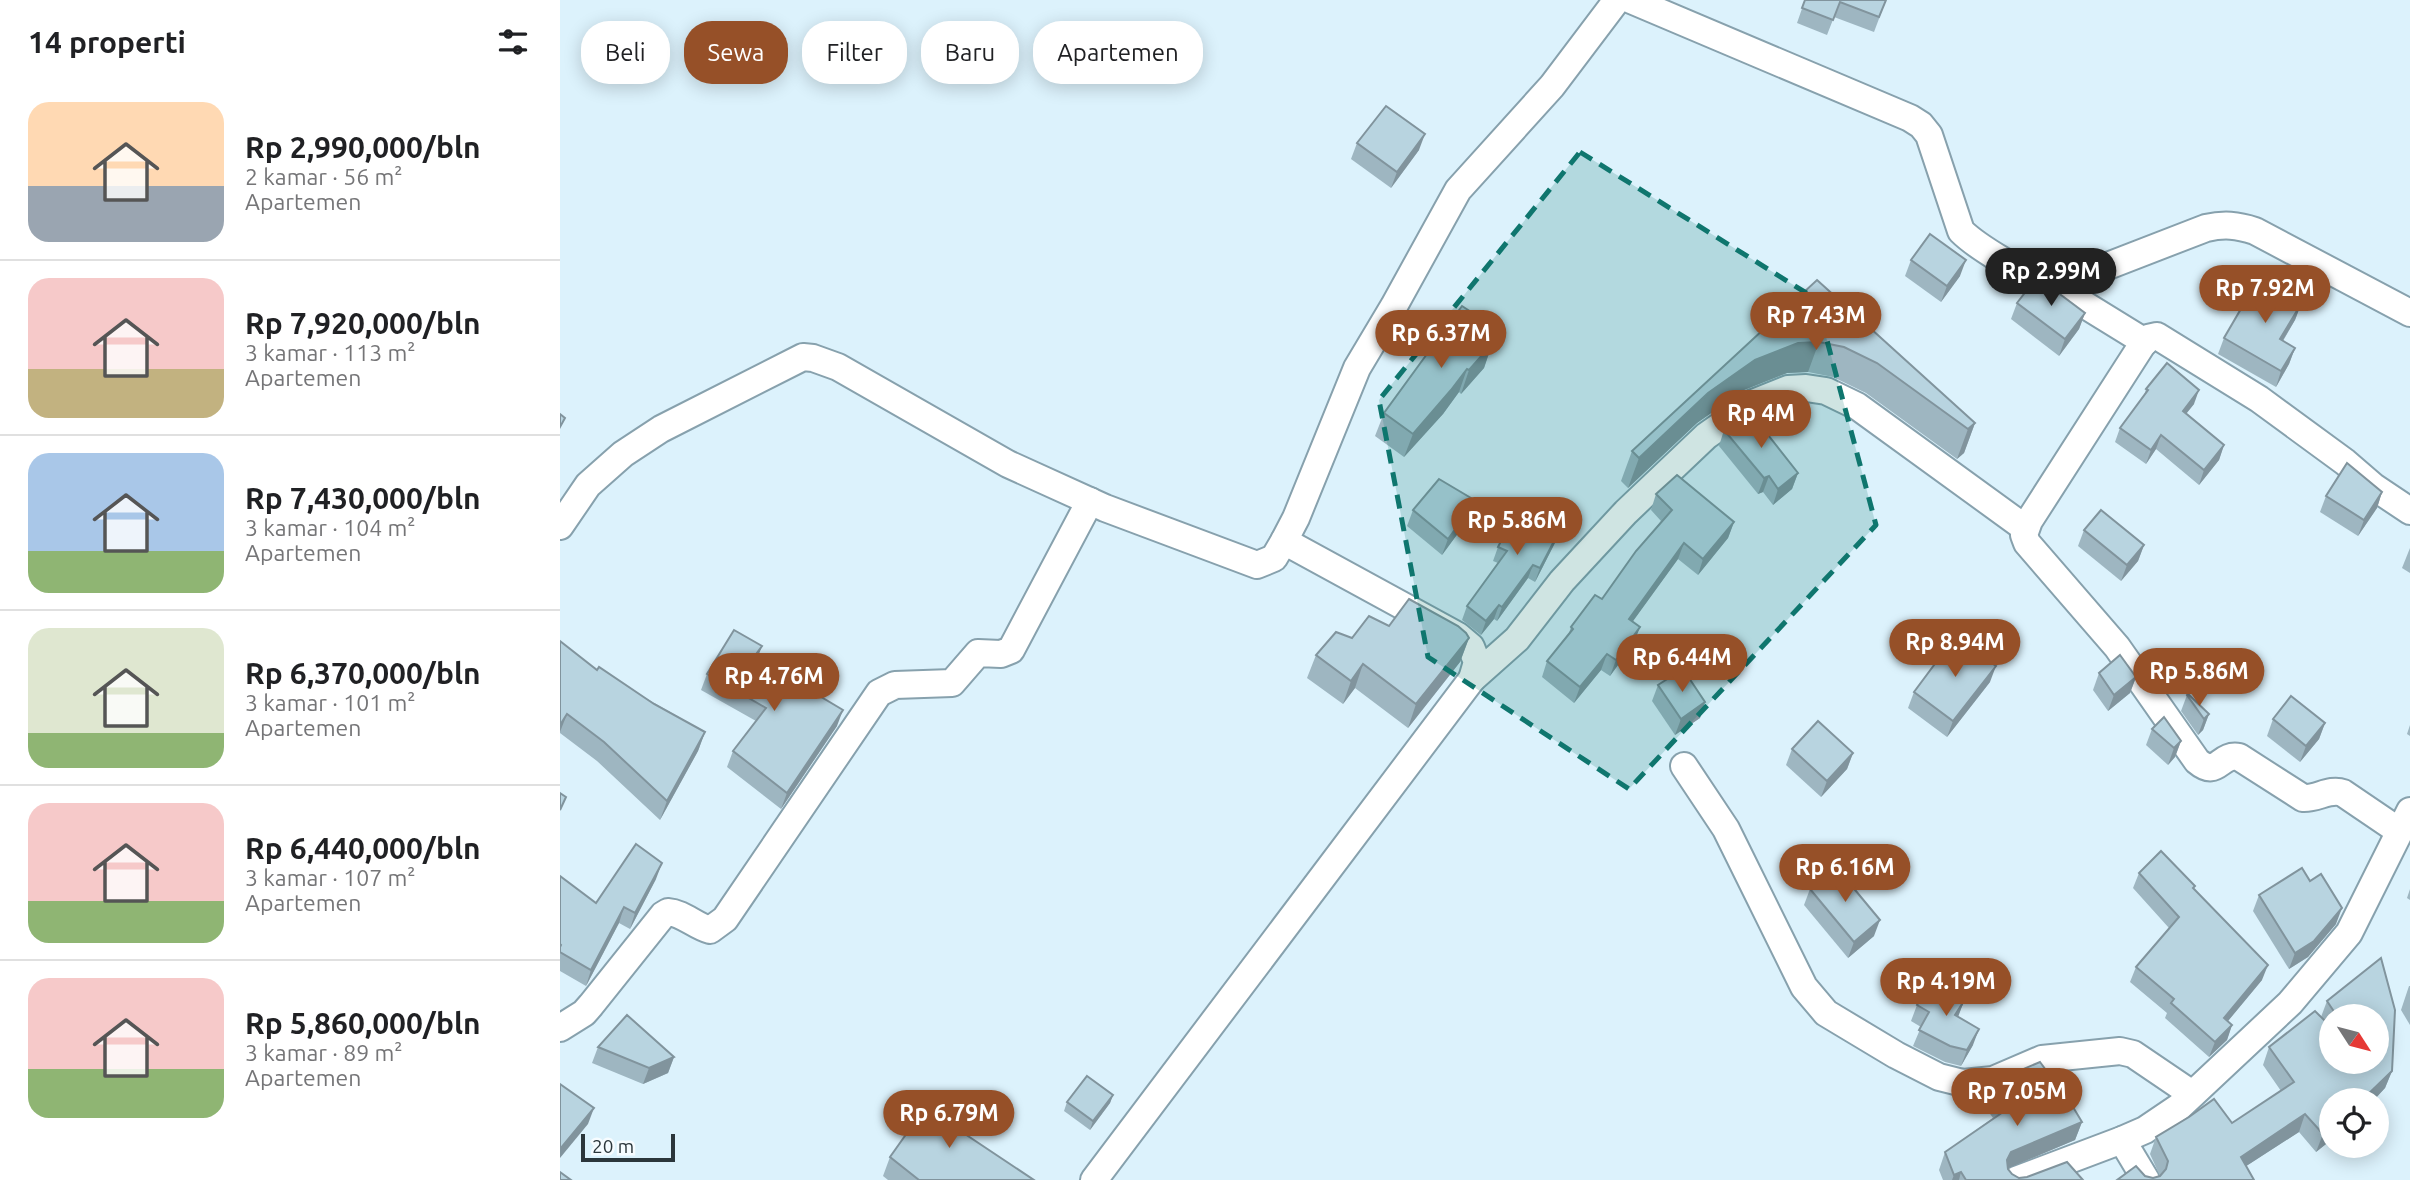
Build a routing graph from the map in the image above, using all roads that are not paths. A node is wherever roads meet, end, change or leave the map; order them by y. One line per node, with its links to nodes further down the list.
1 (1617, 0): 10 (street)
2 (1631, 0): 3 (street)
3 (2046, 281): 4 (street); 5 (street)
4 (2410, 313)
5 (2145, 342): 7 (street); 9 (street)
6 (1090, 501): 8 (street); 10 (street); 14 (street)
7 (2410, 511)
8 (560, 526)
9 (2025, 528): 11 (street); 13 (street)
10 (1284, 541): 11 (street)
11 (1472, 678): 18 (street)
12 (1685, 766): 15 (street)
13 (2405, 821): 15 (street)
14 (560, 1028)
15 (2192, 1094): 16 (street)
16 (2122, 1140): 17 (street); 20 (street)
17 (2067, 1171): 19 (street)
18 (1094, 1180)
19 (2016, 1180)
20 (2146, 1180)

